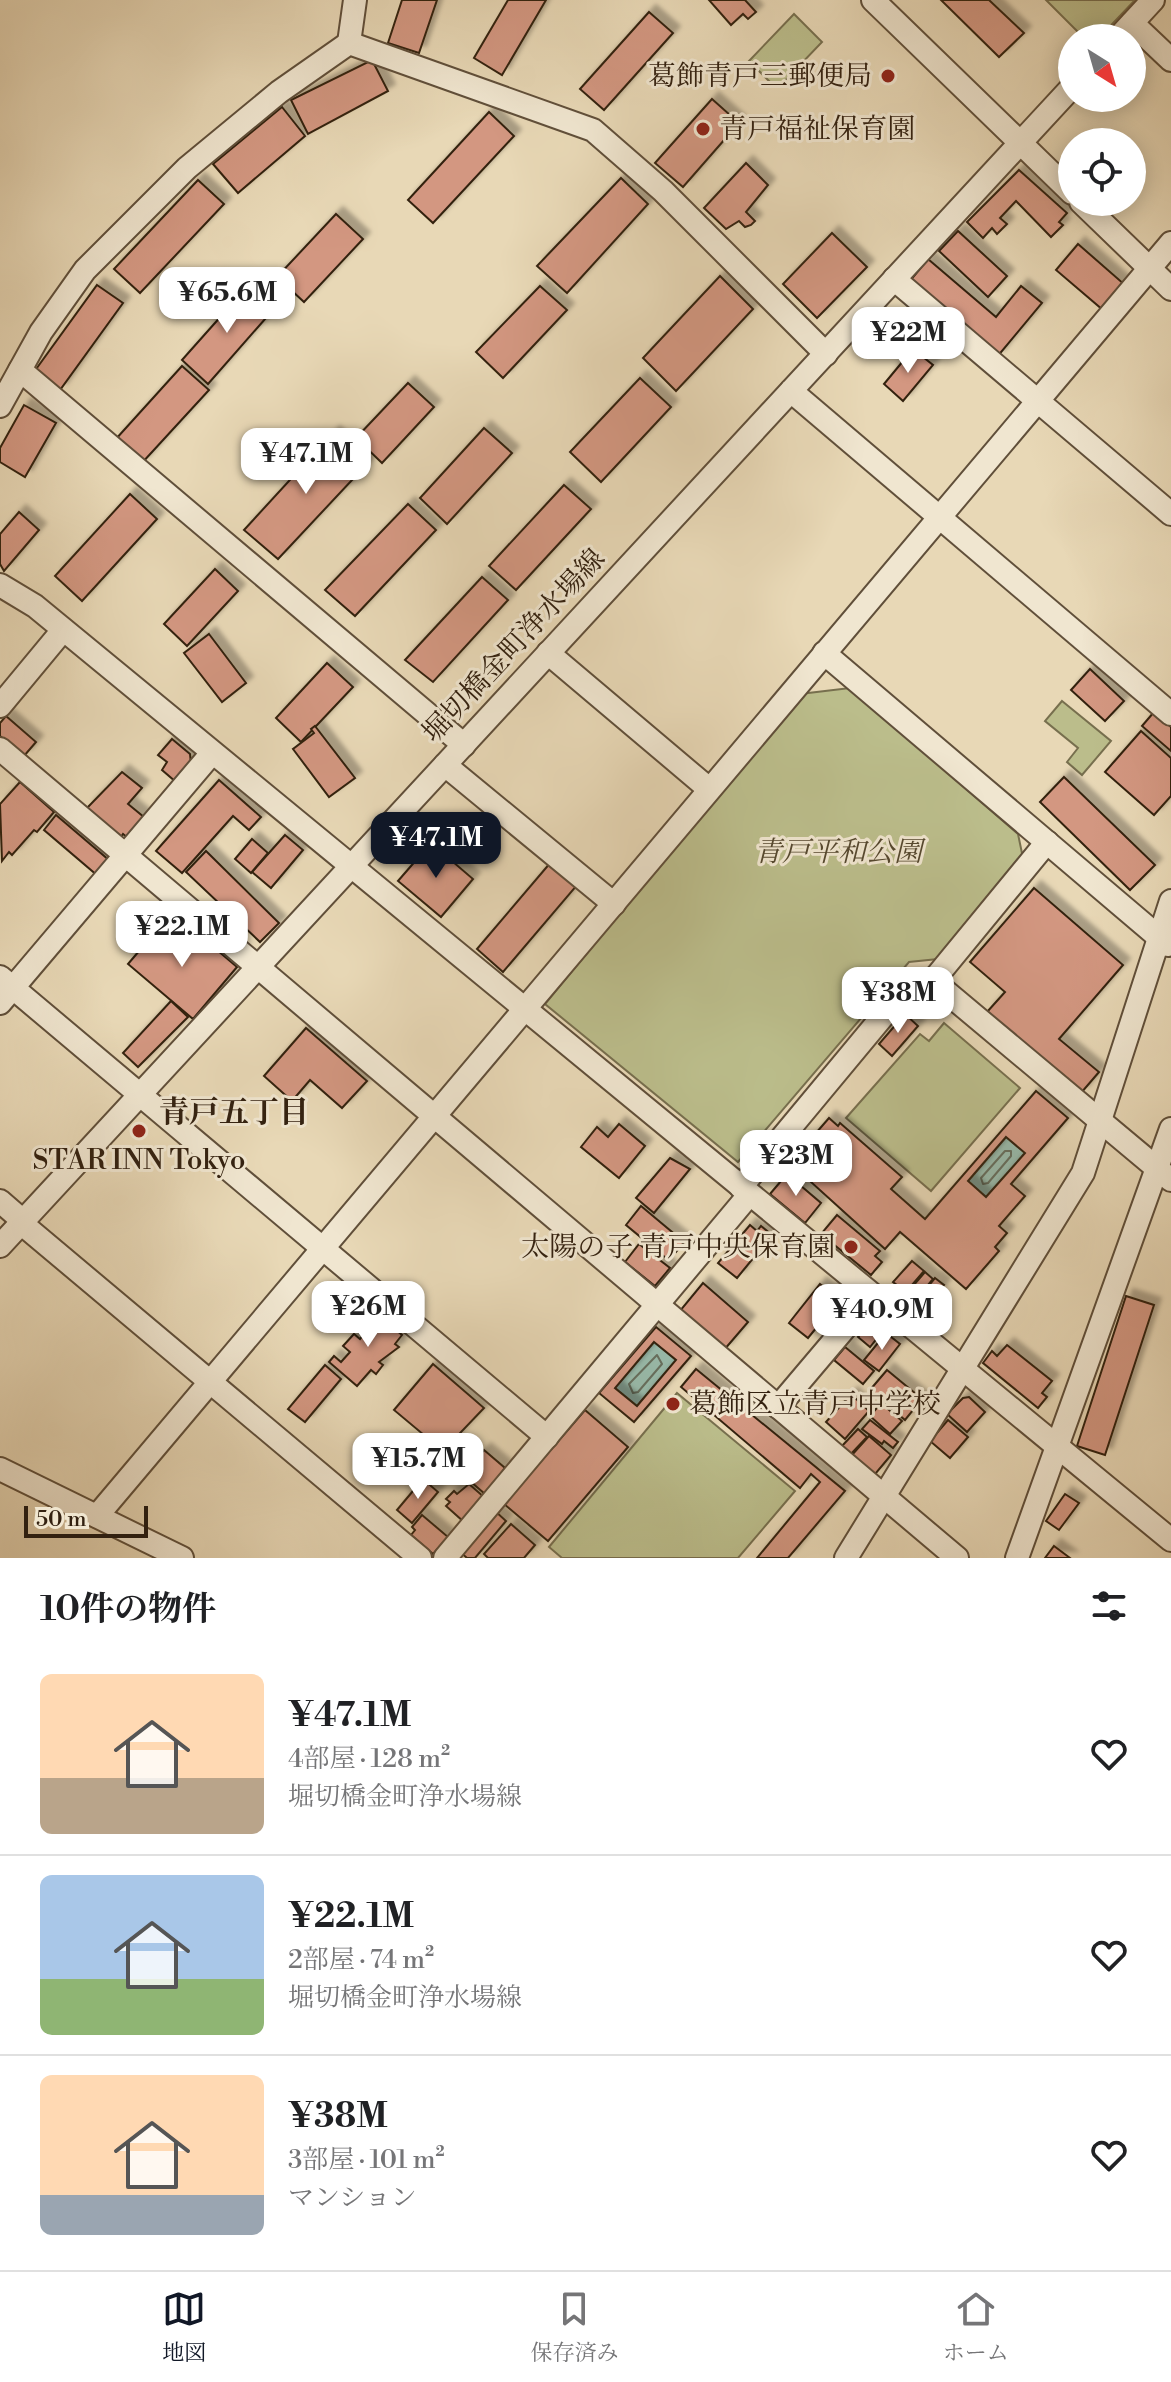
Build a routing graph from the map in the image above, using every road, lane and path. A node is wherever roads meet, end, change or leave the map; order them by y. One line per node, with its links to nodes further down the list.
1 (355, 0): 5 (street)
2 (873, 0): 9 (street)
3 (1153, 0): 4 (street)
4 (1131, 24)
5 (349, 43): 16 (street); 17 (street)
6 (1146, 44): 7 (street)
7 (1171, 60)
8 (1058, 102): 9 (street, 堀切橋金町浄水場線)
9 (1020, 143): 10 (street); 14 (street, 堀切橋金町浄水場線)
10 (1058, 180)
11 (1096, 216): 13 (street)
12 (1171, 243): 13 (street)
13 (1150, 268): 15 (street); 19 (street)
14 (894, 279): 16 (street, 堀切橋金町浄水場線); 19 (street)
15 (1171, 289)
16 (826, 354): 18 (street, 堀切橋金町浄水場線)
17 (20, 370): 20 (street); 29 (street)
18 (791, 391): 22 (street); 25 (street, 堀切橋金町浄水場線)
19 (1038, 400): 21 (street); 22 (street)
20 (0, 406)
21 (1171, 514)
22 (938, 517): 26 (street); 28 (street)
23 (0, 585): 24 (street)
24 (63, 630): 27 (street); 31 (street)
25 (548, 653): 29 (street, 堀切橋金町浄水場線); 33 (street)
26 (824, 653): 33 (street); 34 (street)
27 (0, 706)
28 (1171, 714)
29 (464, 745): 32 (street, 堀切橋金町浄水場線)
30 (0, 749): 35 (street)
31 (212, 753): 35 (street); 36 (street)
32 (445, 765): 36 (street, 堀切橋金町浄水場線); 38 (street)
33 (709, 789): 38 (street)
34 (1047, 842): 39 (street); 41 (street)
35 (126, 855): 40 (street); 42 (street)
36 (351, 868): 40 (street, 堀切橋金町浄水場線); 43 (street)
37 (1171, 901): 39 (street)
38 (614, 904): 43 (street)
39 (1165, 942): 46 (street)
40 (259, 967): 44 (street, 堀切橋金町浄水場線); 45 (street)
41 (936, 977): 46 (street); 49 (street)
42 (4, 989): 44 (street)
43 (525, 1009): 45 (street); 49 (street)
44 (140, 1095): 51 (street, 堀切橋金町浄水場線); 53 (street)
45 (435, 1115): 53 (street); 55 (street)
46 (1101, 1122): 48 (street); 56 (street)
47 (1171, 1129): 48 (street)
48 (1164, 1174): 60 (street)
49 (745, 1191): 54 (street); 55 (street)
50 (0, 1201): 51 (street)
51 (22, 1222): 52 (street, 堀切橋金町浄水場線); 57 (street)
52 (0, 1246)
53 (322, 1248): 57 (street); 59 (street)
54 (872, 1296): 56 (street); 58 (street)
55 (658, 1305): 58 (street); 59 (street)
56 (961, 1369): 60 (street); 62 (street)
57 (209, 1381): 63 (street); 66 (street)
58 (778, 1407): 62 (street)
59 (547, 1437): 67 (street)
60 (1057, 1448): 64 (street); 70 (street)
61 (0, 1469): 63 (street)
62 (884, 1496): 68 (street); 69 (street)
63 (97, 1516): 65 (street)
64 (1171, 1540)
65 (182, 1558)
66 (420, 1558)
67 (445, 1558)
68 (846, 1558)
69 (957, 1558)
70 (1017, 1558)

